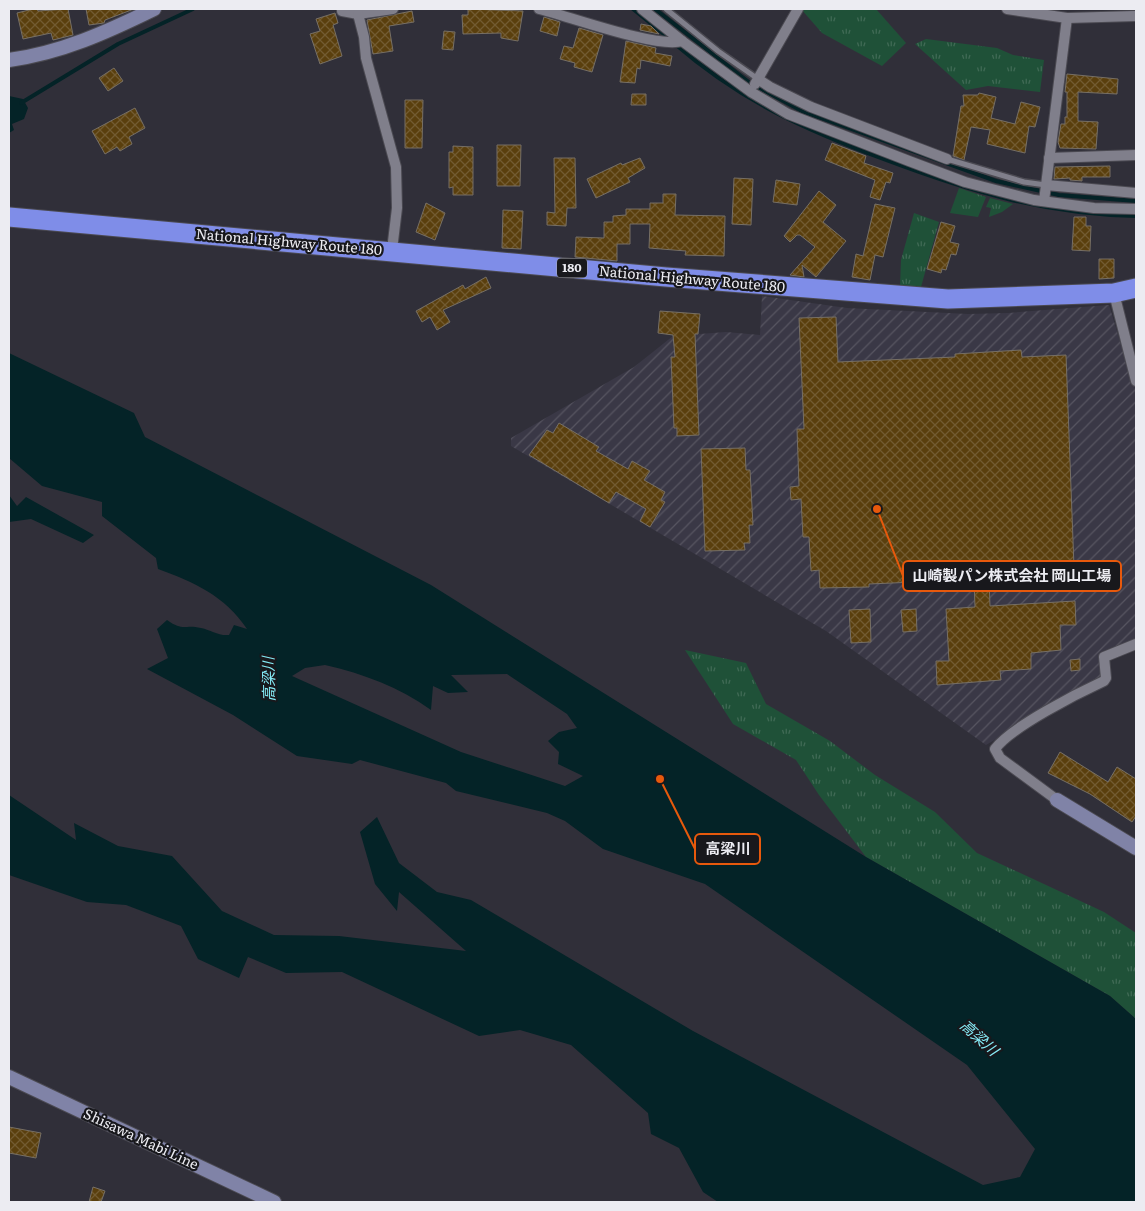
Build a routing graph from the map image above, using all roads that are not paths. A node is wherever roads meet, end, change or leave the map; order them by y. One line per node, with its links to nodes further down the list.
1 (154, 9): 13 (main road)
2 (342, 9): 9 (street)
3 (392, 9): 9 (street)
4 (539, 9): 12 (street)
5 (642, 9): 12 (street)
6 (666, 9): 14 (lane)
7 (798, 9): 14 (street)
8 (1007, 9): 11 (street)
9 (358, 14): 22 (street)
10 (1136, 16): 11 (street)
11 (1067, 18): 16 (street)
12 (678, 43): 14 (street)
13 (9, 60)
14 (754, 86): 17 (street); 18 (street)
15 (1136, 155): 16 (street)
16 (1049, 158): 18 (street)
17 (947, 159): 18 (lane)
18 (1045, 193): 19 (street); 20 (street)
19 (1136, 193)
20 (1136, 209)
21 (9, 217): 22 (highway, National Highway Route 180 / 180)
22 (392, 250): 24 (highway, National Highway Route 180 / 180)
23 (1136, 288): 24 (highway, National Highway Route 180 / 180)
24 (1114, 292): 25 (street)
25 (1136, 381)
26 (1136, 644): 27 (street)
27 (1057, 800): 28 (main road)
28 (1136, 848)
29 (9, 1077): 30 (main road, Shisawa Mabi Line)
30 (274, 1202)

